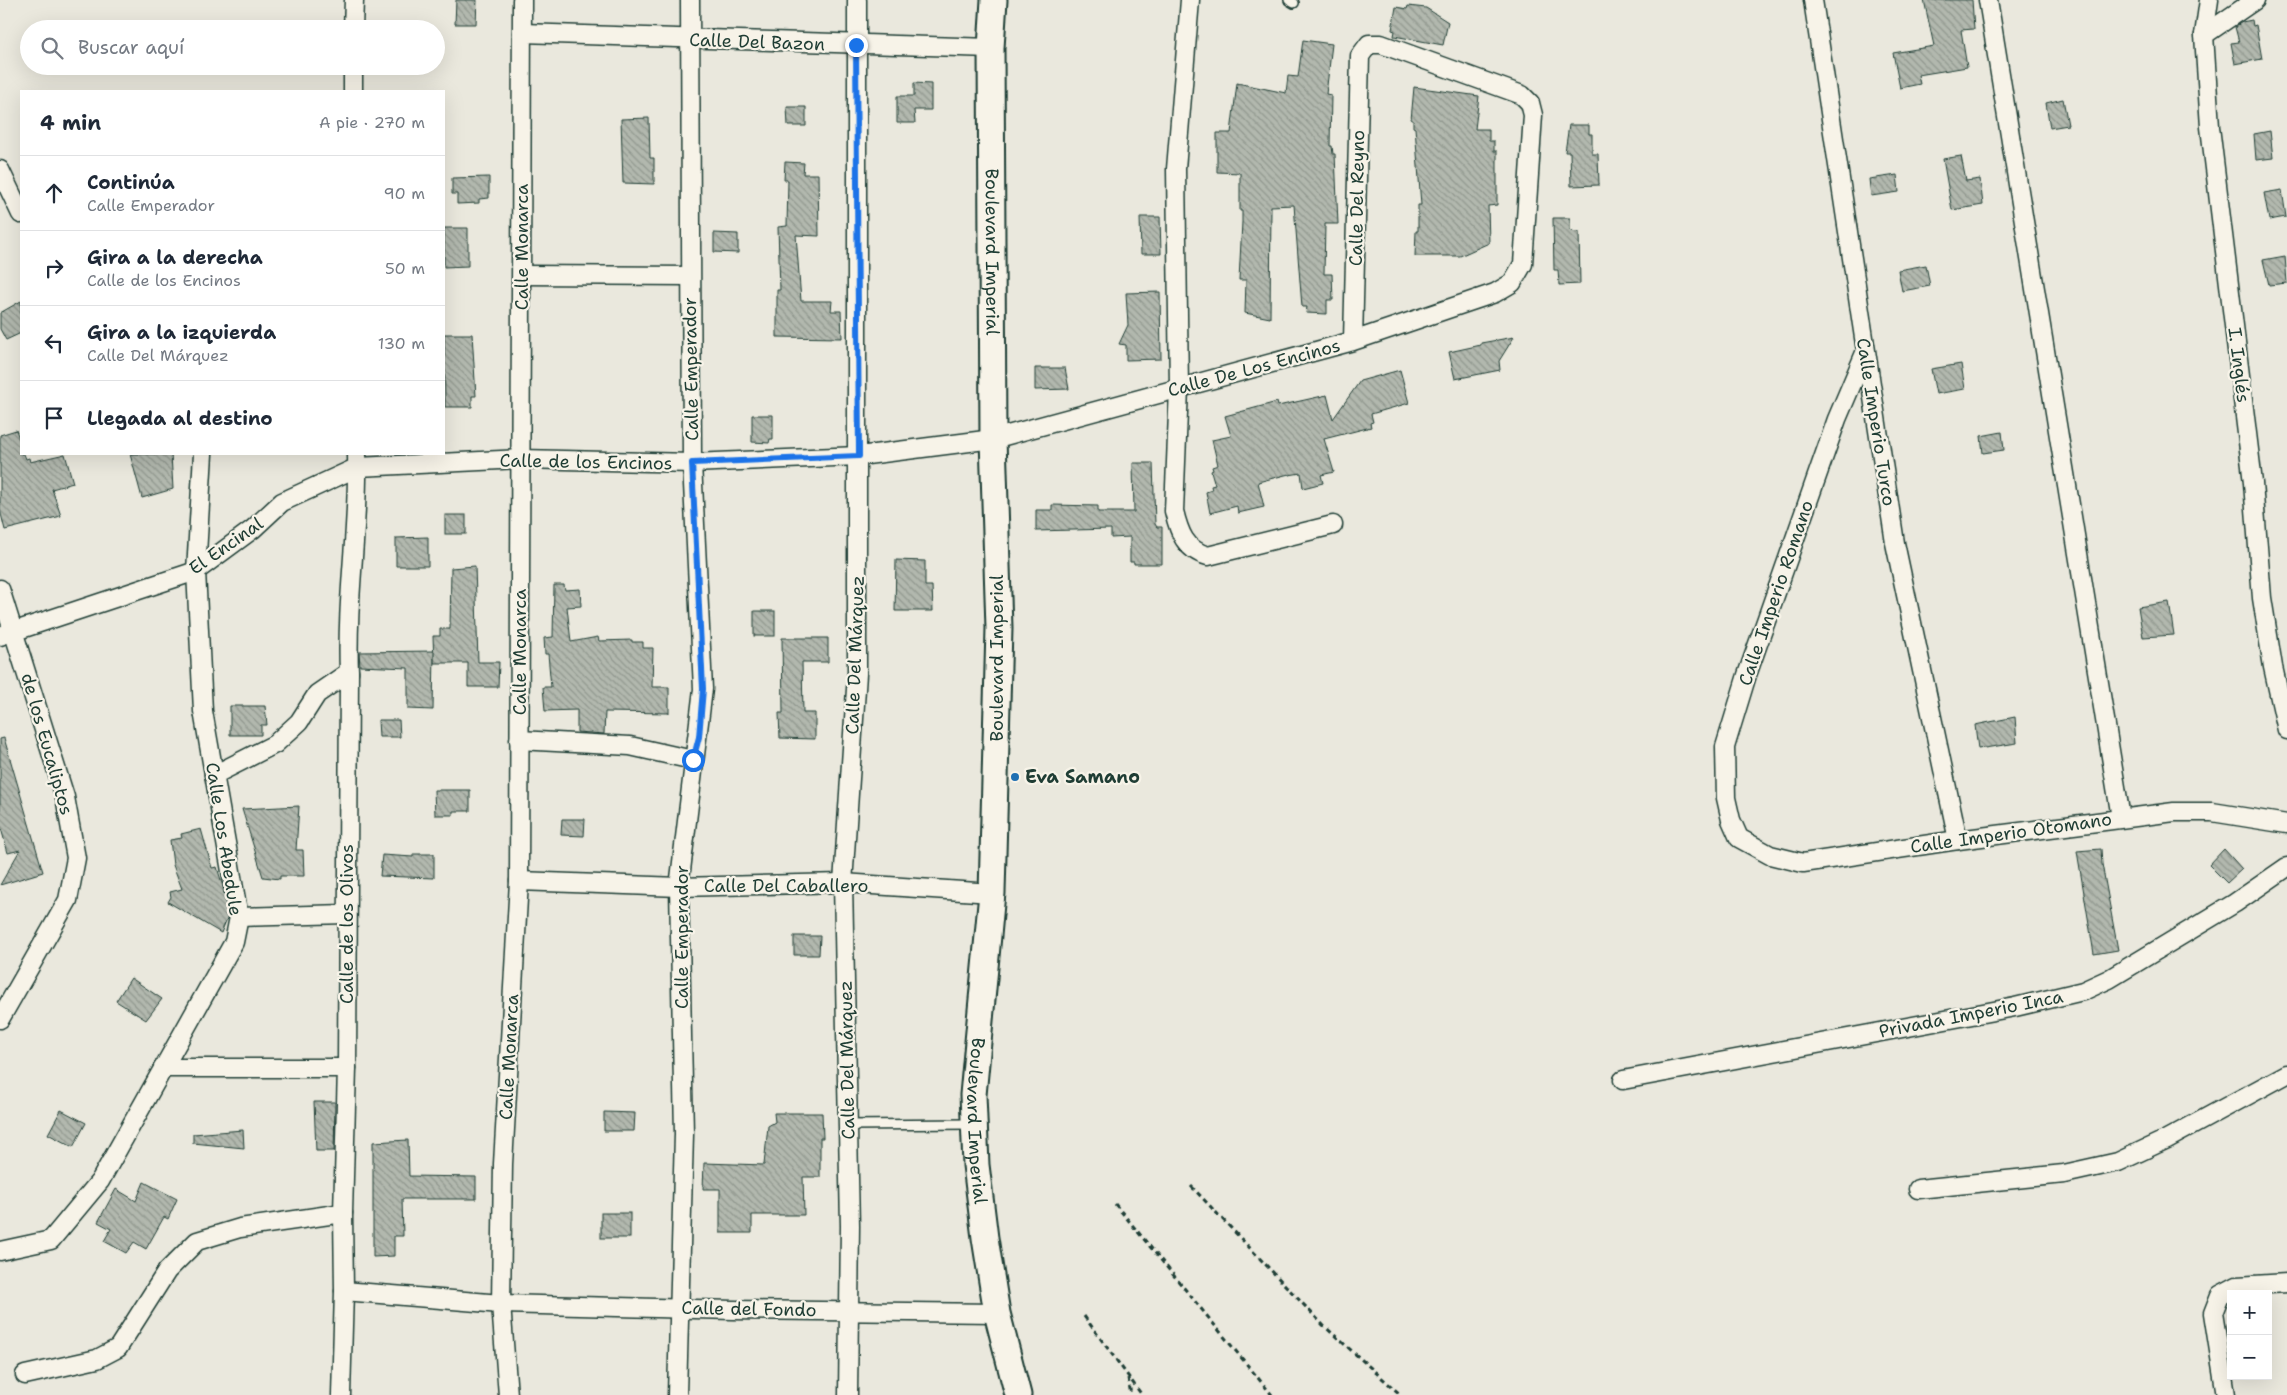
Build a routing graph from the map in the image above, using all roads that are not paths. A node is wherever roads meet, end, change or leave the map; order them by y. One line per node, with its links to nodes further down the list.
1 (354, 0): 11 (street)
2 (522, 0): 12 (street, Calle Monarca)
3 (690, 0): 14 (street, Calle Emperador)
4 (858, 0): 15 (street, Calle Del Márquez)
5 (994, 0): 16 (street, Boulevard Imperial)
6 (1190, 0): 27 (street)
7 (1813, 0): 26 (street, Calle Imperio Turco)
8 (1988, 0): 43 (street)
9 (2209, 0): 13 (street, I. Inglés)
10 (2255, 0): 13 (street)
11 (353, 20)
12 (522, 33): 14 (street, Calle Del Bazon); 22 (street, Calle Monarca)
13 (2204, 35): 39 (street, I. Inglés)
14 (689, 39): 15 (street, Calle Del Bazon); 23 (street, Calle Emperador)
15 (856, 45): 16 (street, Calle Del Bazon); 30 (street, Calle Del Márquez)
16 (991, 48): 28 (street, Boulevard Imperial)
17 (353, 75): 18 (street)
18 (353, 90)
19 (0, 170): 20 (street)
20 (16, 190): 21 (street)
21 (20, 209)
22 (522, 274): 23 (street); 31 (street, Calle Monarca)
23 (690, 276): 33 (street, Calle Emperador)
24 (1512, 284): 25 (street, Calle De Los Encinos); 25 (street, Calle Del Reyno)
25 (1353, 341): 27 (street, Calle De Los Encinos)
26 (1865, 353): 45 (street, Calle Imperio Romano); 46 (street, Calle Imperio Turco)
27 (1179, 388): 28 (street, Calle De Los Encinos); 34 (street)
28 (993, 440): 30 (street, Calle de los Encinos); 51 (street, Boulevard Imperial)
29 (203, 455): 35 (street, Calle Los Abedule)
30 (859, 456): 33 (street, Calle de los Encinos); 49 (street, Calle Del Márquez)
31 (522, 459): 32 (street, Calle de los Encinos); 33 (street, Calle de los Encinos); 40 (street, Calle Monarca)
32 (357, 460): 35 (street, El Encinal); 38 (street, Calle de los Olivos)
33 (692, 463): 41 (street, Calle Emperador)
34 (1333, 524)
35 (196, 571): 37 (street, El Encinal); 42 (street, Calle Los Abedule)
36 (0, 589): 37 (street, de los Eucaliptos)
37 (7, 634): 54 (street, de los Eucaliptos)
38 (350, 672): 42 (street); 52 (street, Calle de los Olivos)
39 (2287, 730)
40 (519, 740): 41 (street); 48 (street, Calle Monarca)
41 (693, 760): 50 (street, Calle Emperador)
42 (214, 775): 53 (street, Calle Los Abedule)
43 (2121, 818): 44 (street, Calle Imperio Otomano); 46 (street, Calle Imperio Otomano)
44 (2287, 824)
45 (1740, 838): 46 (street, Calle Imperio Otomano)
46 (1958, 840)
47 (2287, 867): 58 (street, Privada Imperio Inca)
48 (519, 882): 50 (street, Calle Del Caballero); 66 (street, Calle Monarca)
49 (843, 883): 50 (street, Calle Del Caballero); 51 (street, Calle Del Caballero); 60 (street, Calle Del Márquez)
50 (679, 886): 67 (street, Calle Emperador)
51 (992, 893): 59 (street, Boulevard Imperial)
52 (346, 914): 53 (street); 56 (street, Calle de los Olivos)
53 (239, 917): 55 (street, Calle Los Abedule)
54 (0, 1019)
55 (163, 1068): 56 (street); 63 (street, Calle Los Abedule)
56 (346, 1068): 62 (street, Calle de los Olivos)
57 (2287, 1074): 61 (street)
58 (1623, 1080)
59 (974, 1124): 60 (lane); 69 (street, Boulevard Imperial)
60 (848, 1125): 68 (street, Calle Del Márquez)
61 (1918, 1189)
62 (343, 1213): 65 (street, Calle de los Olivos); 70 (street)
63 (0, 1251)
64 (2287, 1283): 76 (street)
65 (344, 1291): 66 (street, Calle del Fondo); 71 (street, Calle de los Olivos)
66 (502, 1304): 67 (street, Calle del Fondo); 72 (street, Calle Monarca)
67 (679, 1308): 68 (street, Calle del Fondo); 73 (street, Calle Emperador)
68 (850, 1310): 69 (street, Calle del Fondo); 74 (street, Calle Del Márquez)
69 (997, 1313): 75 (street, Boulevard Imperial)
70 (25, 1375)
71 (341, 1395)
72 (508, 1395)
73 (677, 1395)
74 (848, 1395)
75 (1018, 1395)
76 (2226, 1395)

